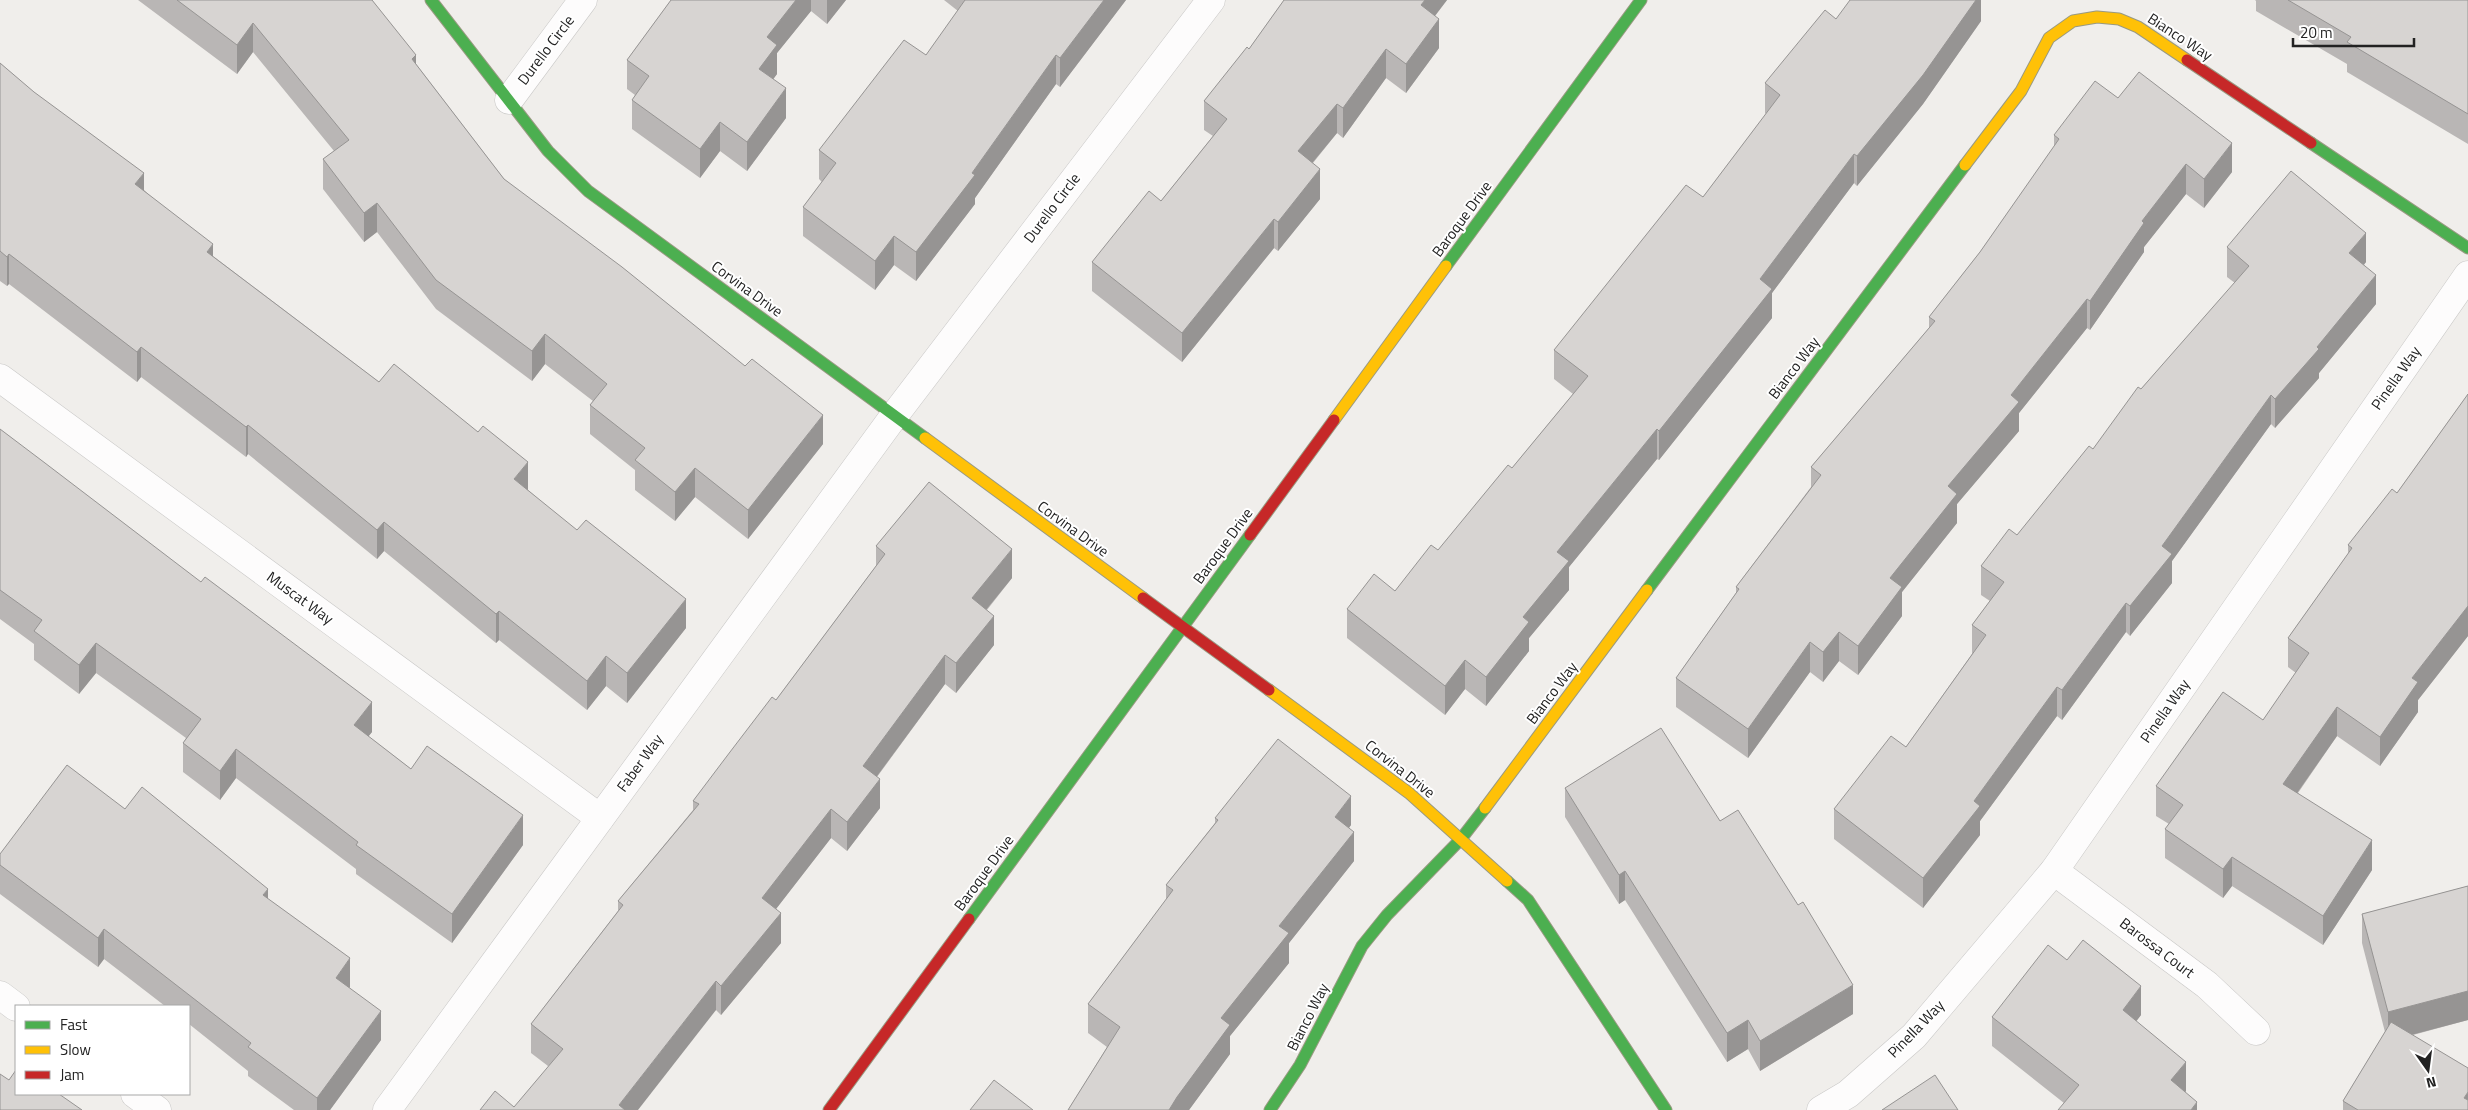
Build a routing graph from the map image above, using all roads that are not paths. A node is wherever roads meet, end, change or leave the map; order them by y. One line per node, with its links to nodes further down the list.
1 (431, 0): 5 (street, Corvina Drive)
2 (583, 0): 5 (street, Durello Circle)
3 (1211, 0): 9 (street, Durello Circle)
4 (1641, 0): 10 (street, Baroque Drive)
5 (509, 100): 9 (street, Corvina Drive)
6 (2468, 248): 12 (street, Bianco Way)
7 (2468, 275): 13 (street, Pinella Way)
8 (0, 378): 11 (street, Muscat Way)
9 (894, 416): 10 (street, Corvina Drive); 11 (street, Faber Way)
10 (1182, 627): 12 (street, Corvina Drive); 20 (street, Baroque Drive)
11 (600, 818): 19 (street, Faber Way)
12 (1462, 839): 21 (street, Bianco Way); 22 (street, Corvina Drive)
13 (2054, 871): 16 (street, Barossa Court); 23 (street, Pinella Way)
14 (0, 995): 15 (street)
15 (15, 1006)
16 (2256, 1031)
17 (136, 1095): 18 (street)
18 (157, 1110)
19 (387, 1110)
20 (829, 1110)
21 (1270, 1110)
22 (1666, 1110)
23 (1821, 1110)

